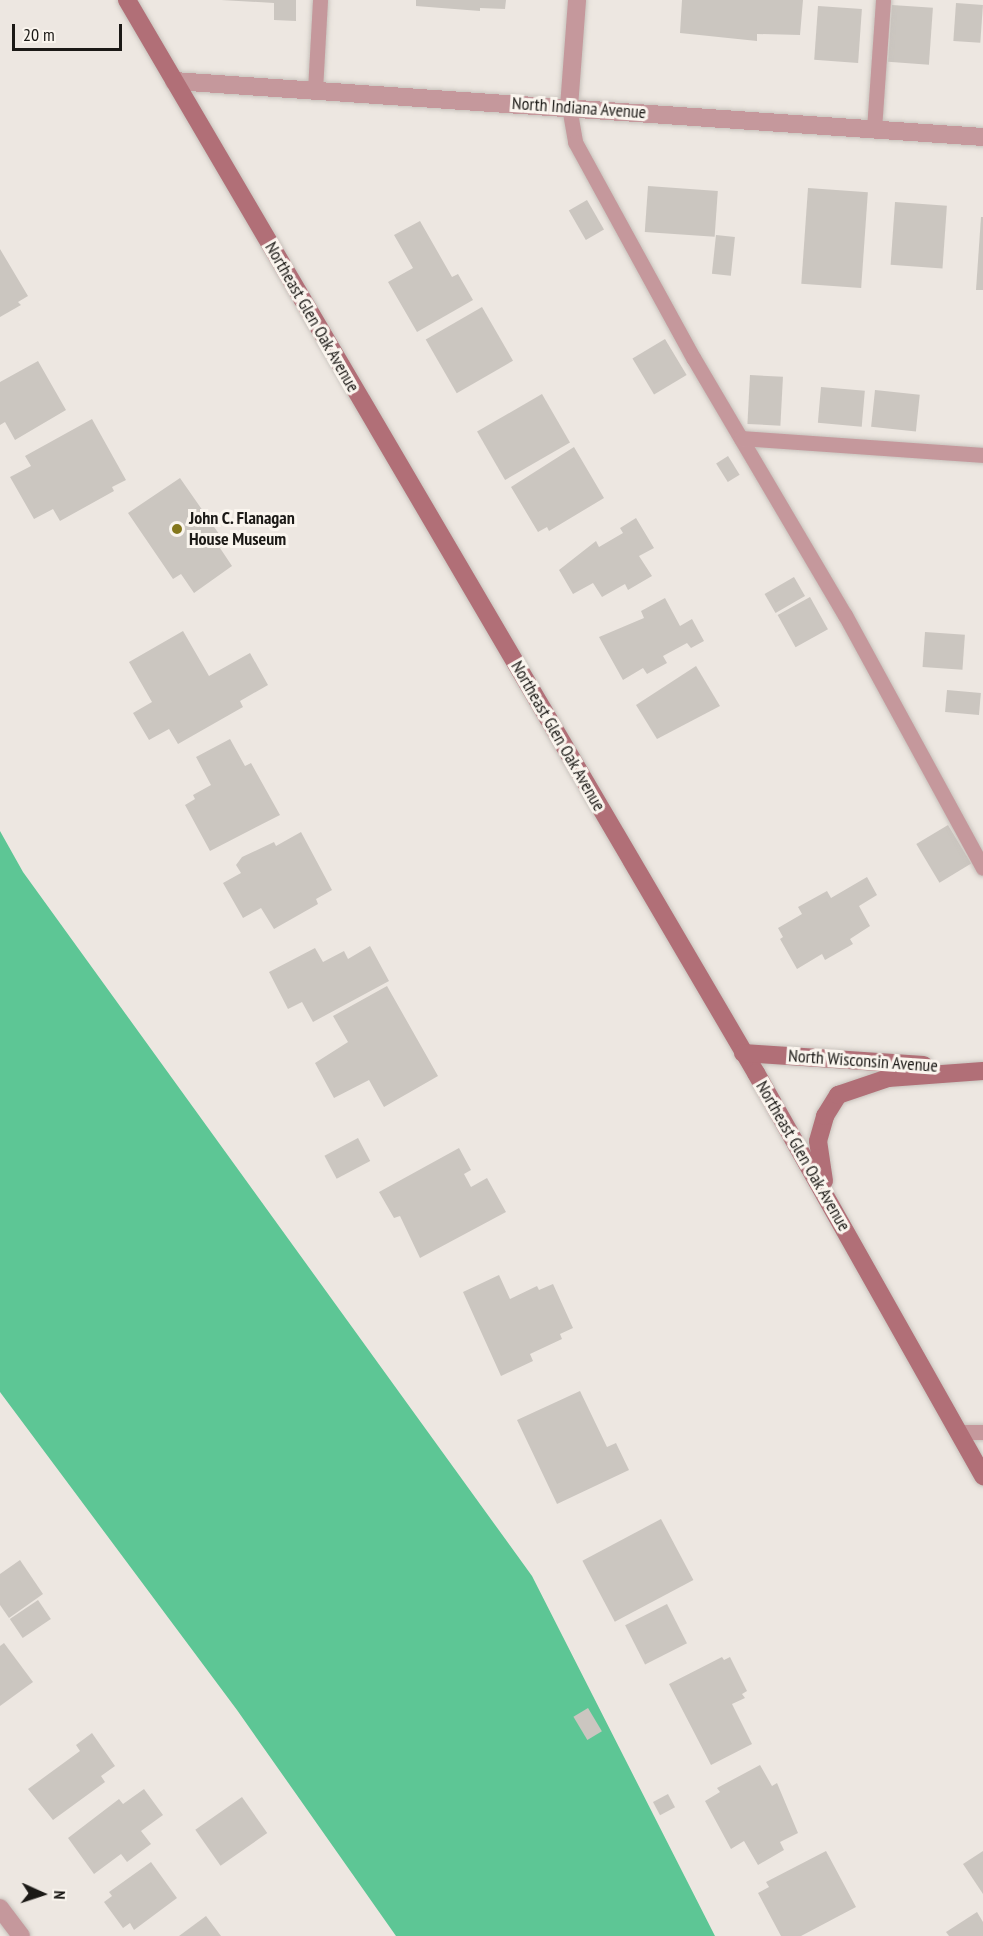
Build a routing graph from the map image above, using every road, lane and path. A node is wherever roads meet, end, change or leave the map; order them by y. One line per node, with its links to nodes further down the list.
1 (128, 0): 5 (street, Northeast Glen Oak Avenue)
2 (320, 0): 6 (lane)
3 (577, 0): 7 (street)
4 (883, 0): 8 (lane)
5 (174, 81): 6 (street, North Indiana Avenue); 13 (street, Northeast Glen Oak Avenue)
6 (315, 90): 7 (street, North Indiana Avenue)
7 (569, 107): 8 (street, North Indiana Avenue); 10 (lane)
8 (874, 129): 9 (street, North Indiana Avenue)
9 (983, 137)
10 (741, 438): 11 (lane); 12 (lane)
11 (983, 455)
12 (983, 868)
13 (743, 1053): 14 (street, North Wisconsin Avenue); 15 (street, Northeast Glen Oak Avenue)
14 (983, 1070): 15 (street)
15 (842, 1225): 16 (street, Northeast Glen Oak Avenue)
16 (958, 1432): 17 (lane); 18 (street, Northeast Glen Oak Avenue)
17 (983, 1432)
18 (983, 1476)
19 (0, 1908): 20 (street)
20 (21, 1936)

